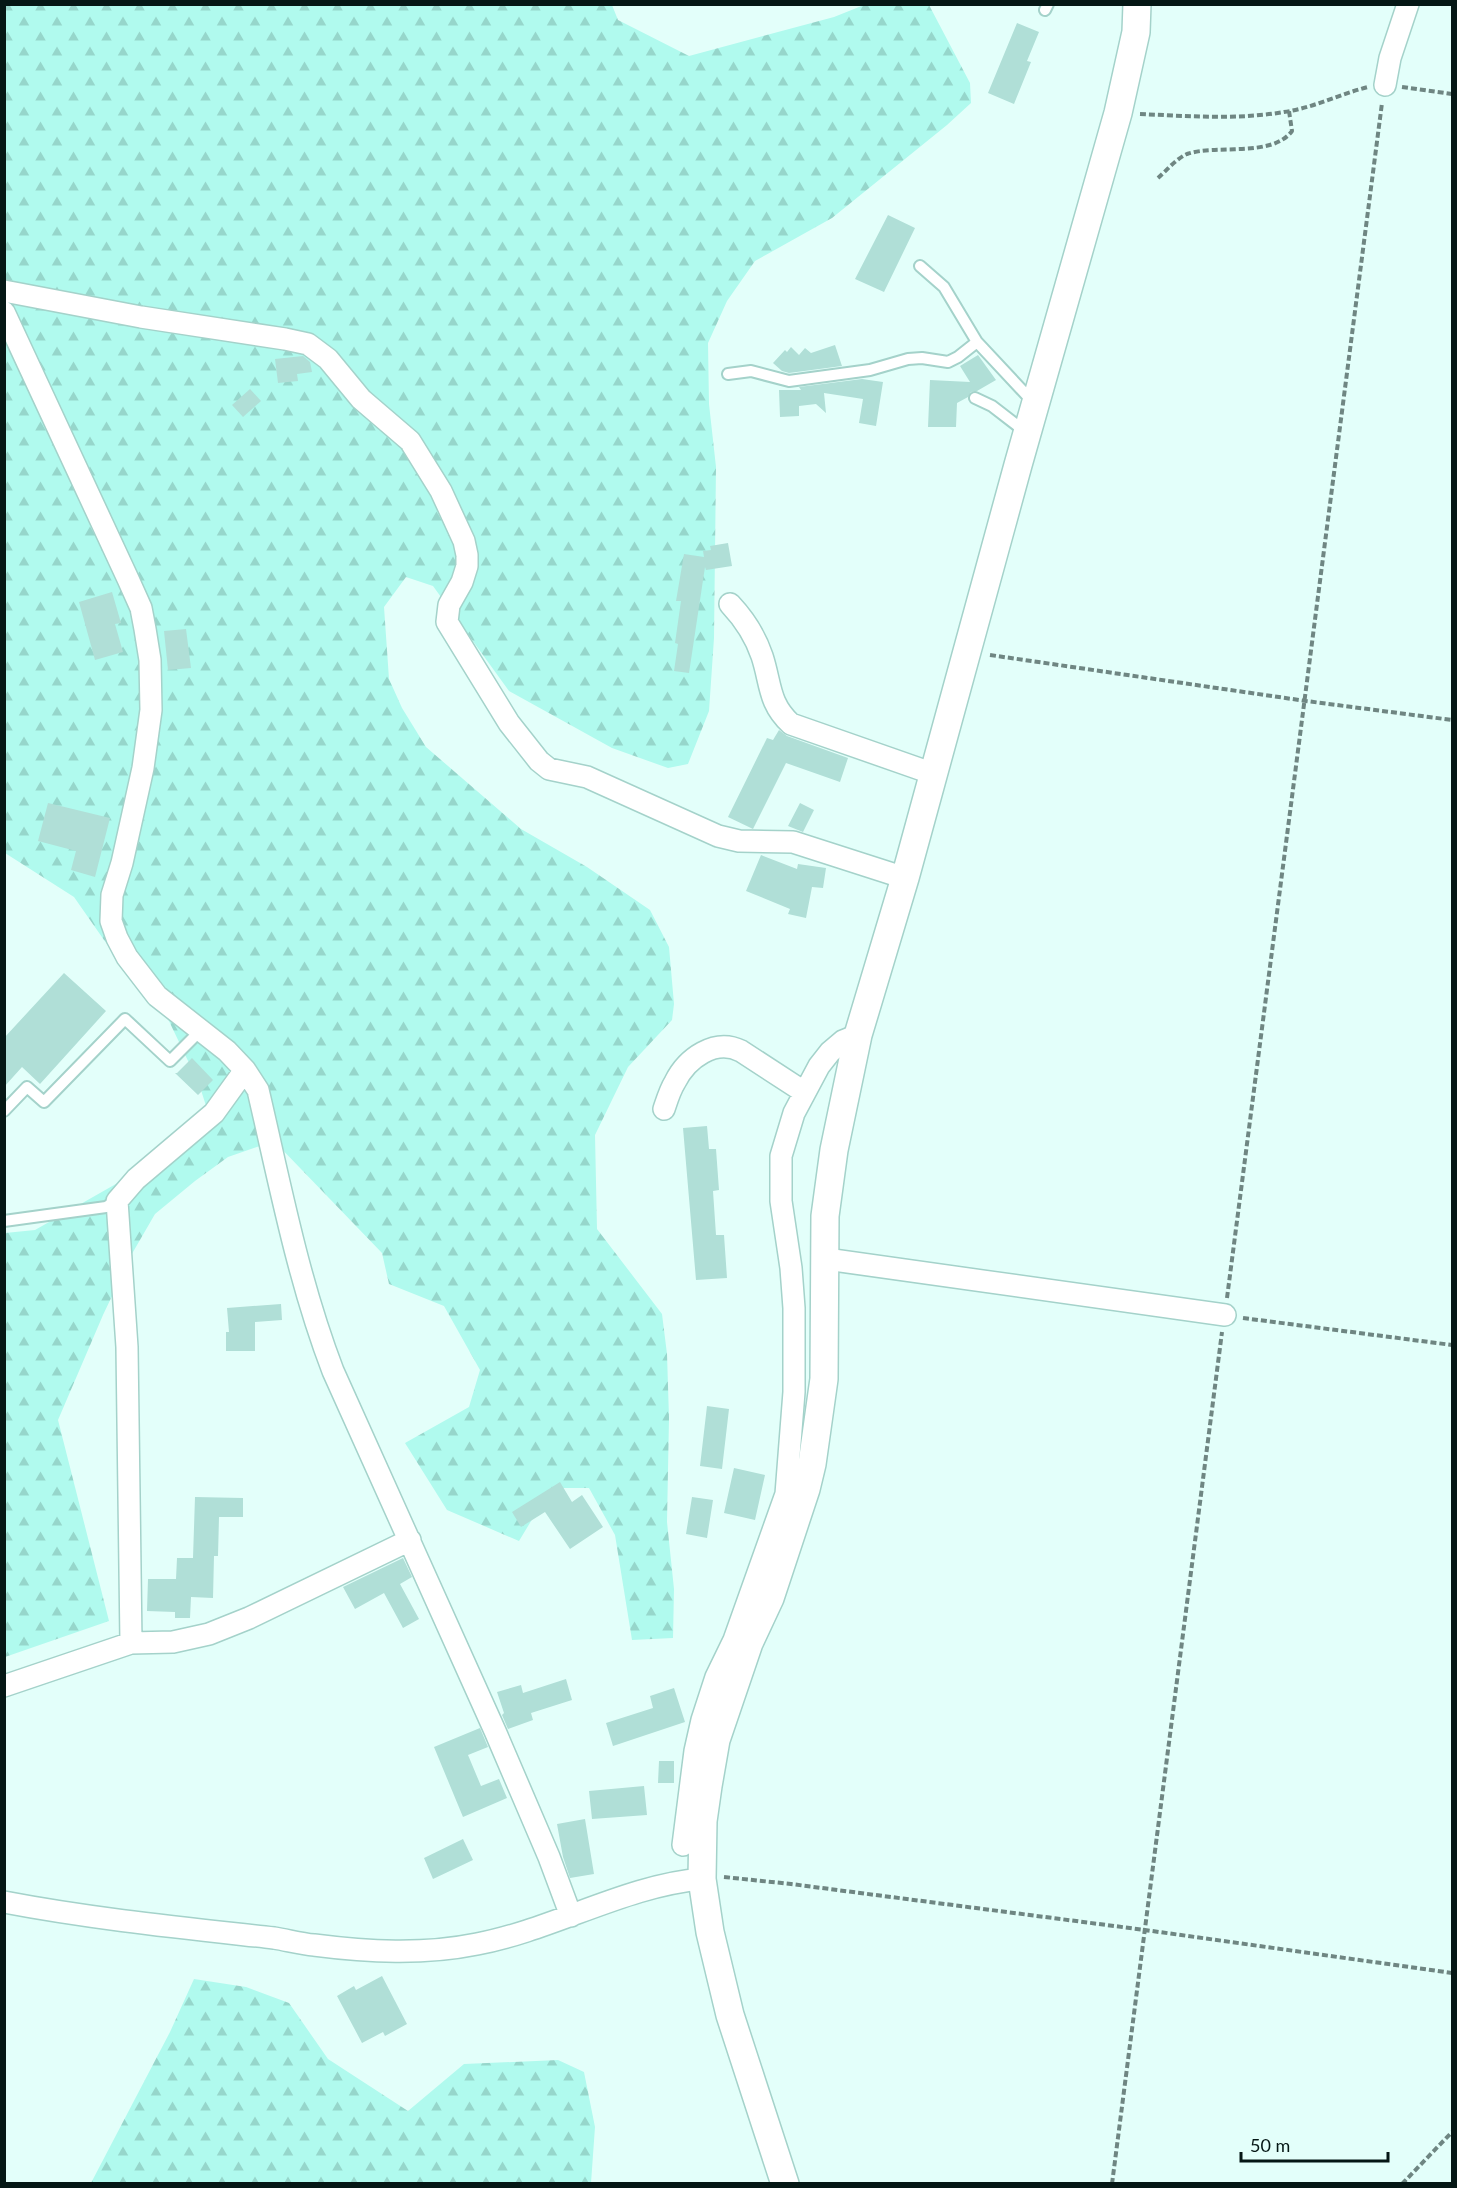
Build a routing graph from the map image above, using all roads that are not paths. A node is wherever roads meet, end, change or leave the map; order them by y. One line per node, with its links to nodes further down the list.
1 (1137, 4): 10 (street)
2 (1408, 4): 3 (street)
3 (1386, 85)
4 (920, 266): 7 (lane)
5 (4, 291): 14 (street)
6 (4, 312): 15 (street)
7 (977, 342): 8 (lane); 10 (lane)
8 (728, 374)
9 (975, 398): 11 (lane)
10 (1036, 405): 11 (street)
11 (1027, 433): 13 (street)
12 (730, 604): 13 (street)
13 (934, 774): 14 (street)
14 (904, 878): 16 (street)
15 (201, 1030): 17 (street); 20 (lane)
16 (858, 1035): 18 (street); 23 (street)
17 (245, 1070): 21 (street); 25 (street)
18 (804, 1092): 19 (street); 28 (street)
19 (664, 1109)
20 (4, 1111)
21 (117, 1201): 22 (lane); 26 (street)
22 (4, 1221)
23 (826, 1259): 24 (street); 29 (street)
24 (1225, 1315)
25 (410, 1540): 26 (street); 31 (street)
26 (131, 1643): 27 (street)
27 (4, 1686)
28 (683, 1845)
29 (702, 1879): 31 (street); 32 (street)
30 (4, 1902): 31 (street)
31 (571, 1916)
32 (785, 2184)

